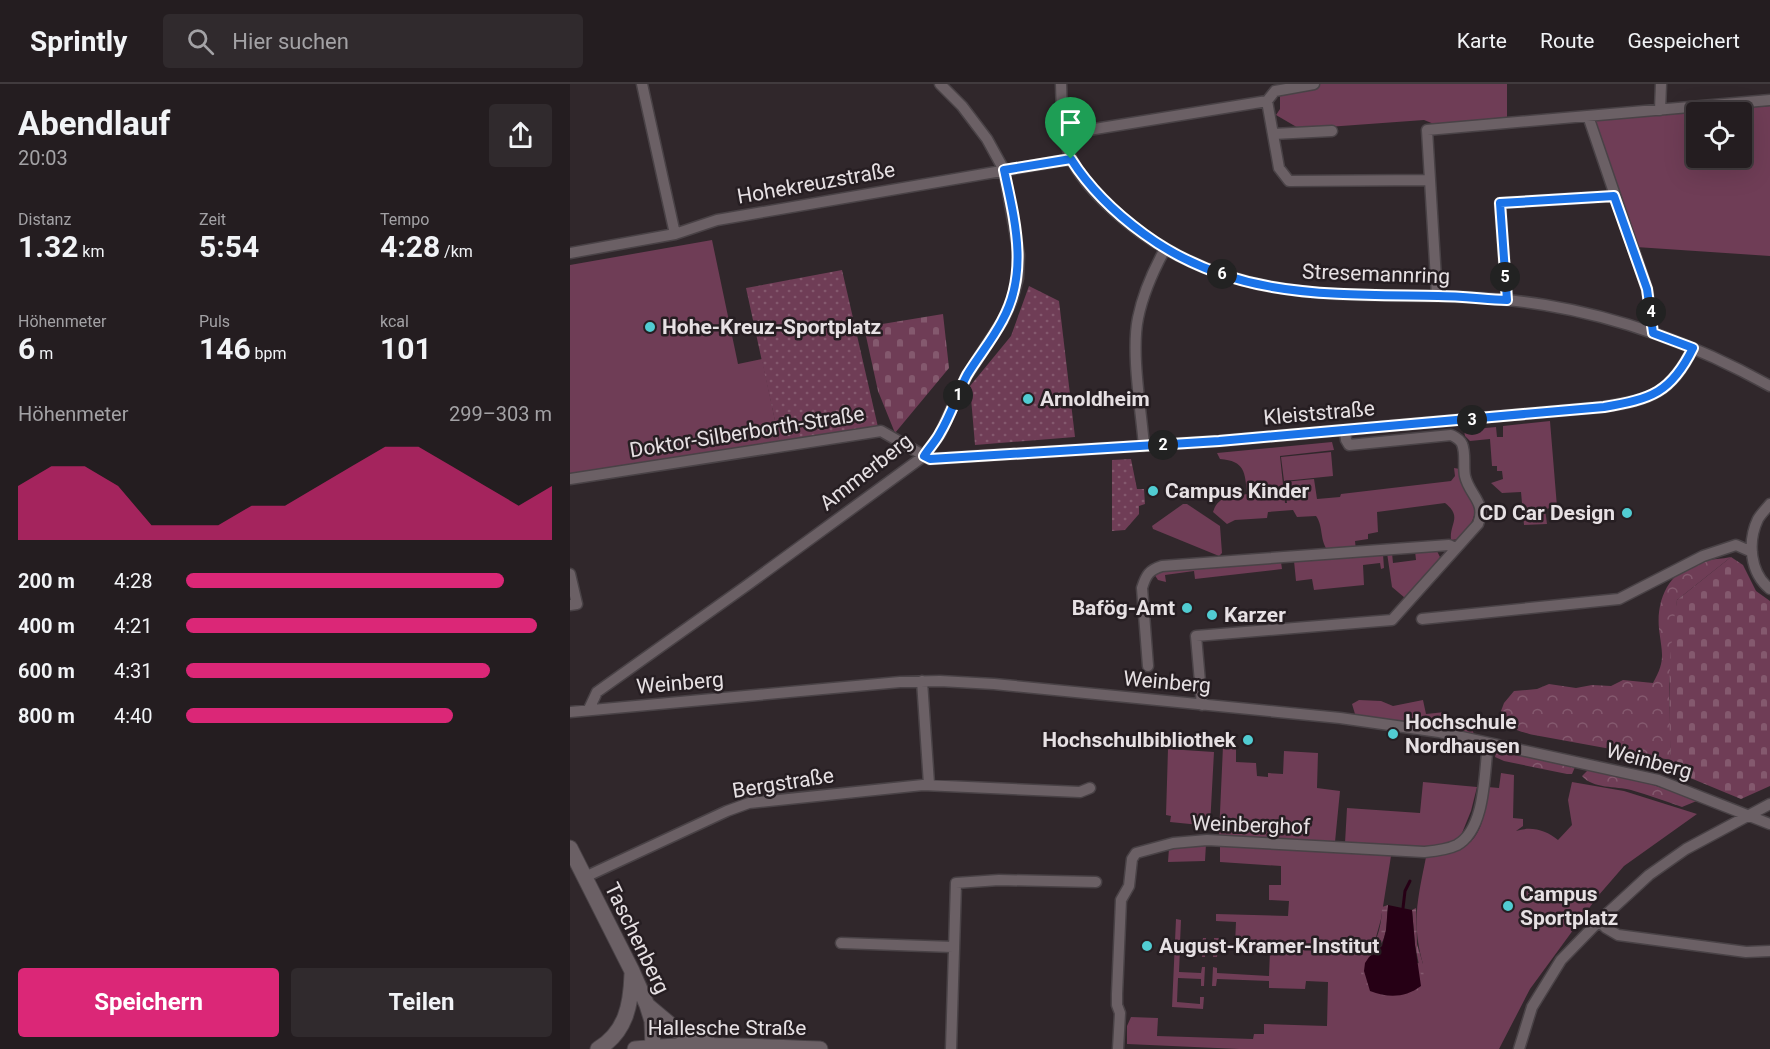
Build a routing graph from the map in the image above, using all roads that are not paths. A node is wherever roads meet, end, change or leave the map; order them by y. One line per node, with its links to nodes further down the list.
1 (642, 84): 17 (street)
2 (940, 84): 14 (street, Ammerberg)
3 (1060, 84): 11 (street, Stresemannring)
4 (1314, 84): 7 (street)
5 (1660, 84): 8 (street)
6 (1770, 100): 8 (street)
7 (1268, 101): 11 (street); 12 (street)
8 (1660, 110): 9 (street)
9 (1588, 116): 15 (street); 16 (street)
10 (1332, 130): 12 (street)
11 (1064, 134): 13 (street, Stresemannring)
12 (1274, 134): 15 (street)
13 (1071, 159): 14 (street, Hohekreuzstraße); 18 (street, Stresemannring)
14 (1004, 170): 17 (street, Hohekreuzstraße); 27 (street, Ammerberg)
15 (1430, 180): 20 (street)
16 (1614, 196): 21 (street); 22 (street)
17 (675, 234): 19 (street, Hohekreuzstraße)
18 (1165, 249): 20 (street, Stresemannring); 26 (street)
19 (570, 253)
20 (1437, 296): 21 (street, Stresemannring)
21 (1507, 300): 22 (street, Stresemannring)
22 (1653, 333): 23 (street, Stresemannring)
23 (1693, 348): 24 (street, Stresemannring); 25 (street, Kleiststraße)
24 (1770, 386)
25 (1345, 430): 26 (street, Kleiststraße); 30 (street)
26 (1144, 446): 27 (street, Kleiststraße)
27 (924, 456): 28 (street, Doktor-Silberborth-Straße); 39 (street, Ammerberg)
28 (570, 479)
29 (1770, 504): 31 (street)
30 (1455, 548): 36 (street); 38 (street)
31 (1752, 552): 33 (street); 35 (street)
32 (570, 574): 34 (street)
33 (1770, 589)
34 (570, 606)
35 (1422, 619)
36 (1148, 666)
37 (922, 681): 38 (street, Weinberg); 39 (street, Weinberg); 42 (street)
38 (1202, 705): 41 (street, Weinberg)
39 (589, 709): 40 (street, Weinberg)
40 (570, 712)
41 (1488, 744): 45 (street, Weinberg); 62 (street, Weinberghof)
42 (929, 784): 43 (street, Bergstraße); 48 (street, Bergstraße)
43 (1090, 788)
44 (1770, 804): 45 (street)
45 (1750, 815): 46 (street, Weinberg); 50 (street)
46 (1770, 824)
47 (570, 848): 48 (main road, Taschenberg)
48 (585, 877): 54 (main road, Taschenberg)
49 (1096, 882): 52 (street)
50 (1599, 921): 53 (street); 63 (street)
51 (842, 943): 52 (street)
52 (953, 947): 61 (street)
53 (1770, 951)
54 (632, 971): 55 (main road, Taschenberg); 58 (main road)
55 (647, 1005): 56 (main road); 57 (main road, Taschenberg)
56 (722, 1046): 57 (main road, Hallesche Straße); 60 (main road, Hallesche Straße)
57 (653, 1048): 59 (main road, Hallesche Straße)
58 (598, 1049)
59 (635, 1049)
60 (820, 1049)
61 (951, 1049)
62 (1118, 1049)
63 (1519, 1049)

